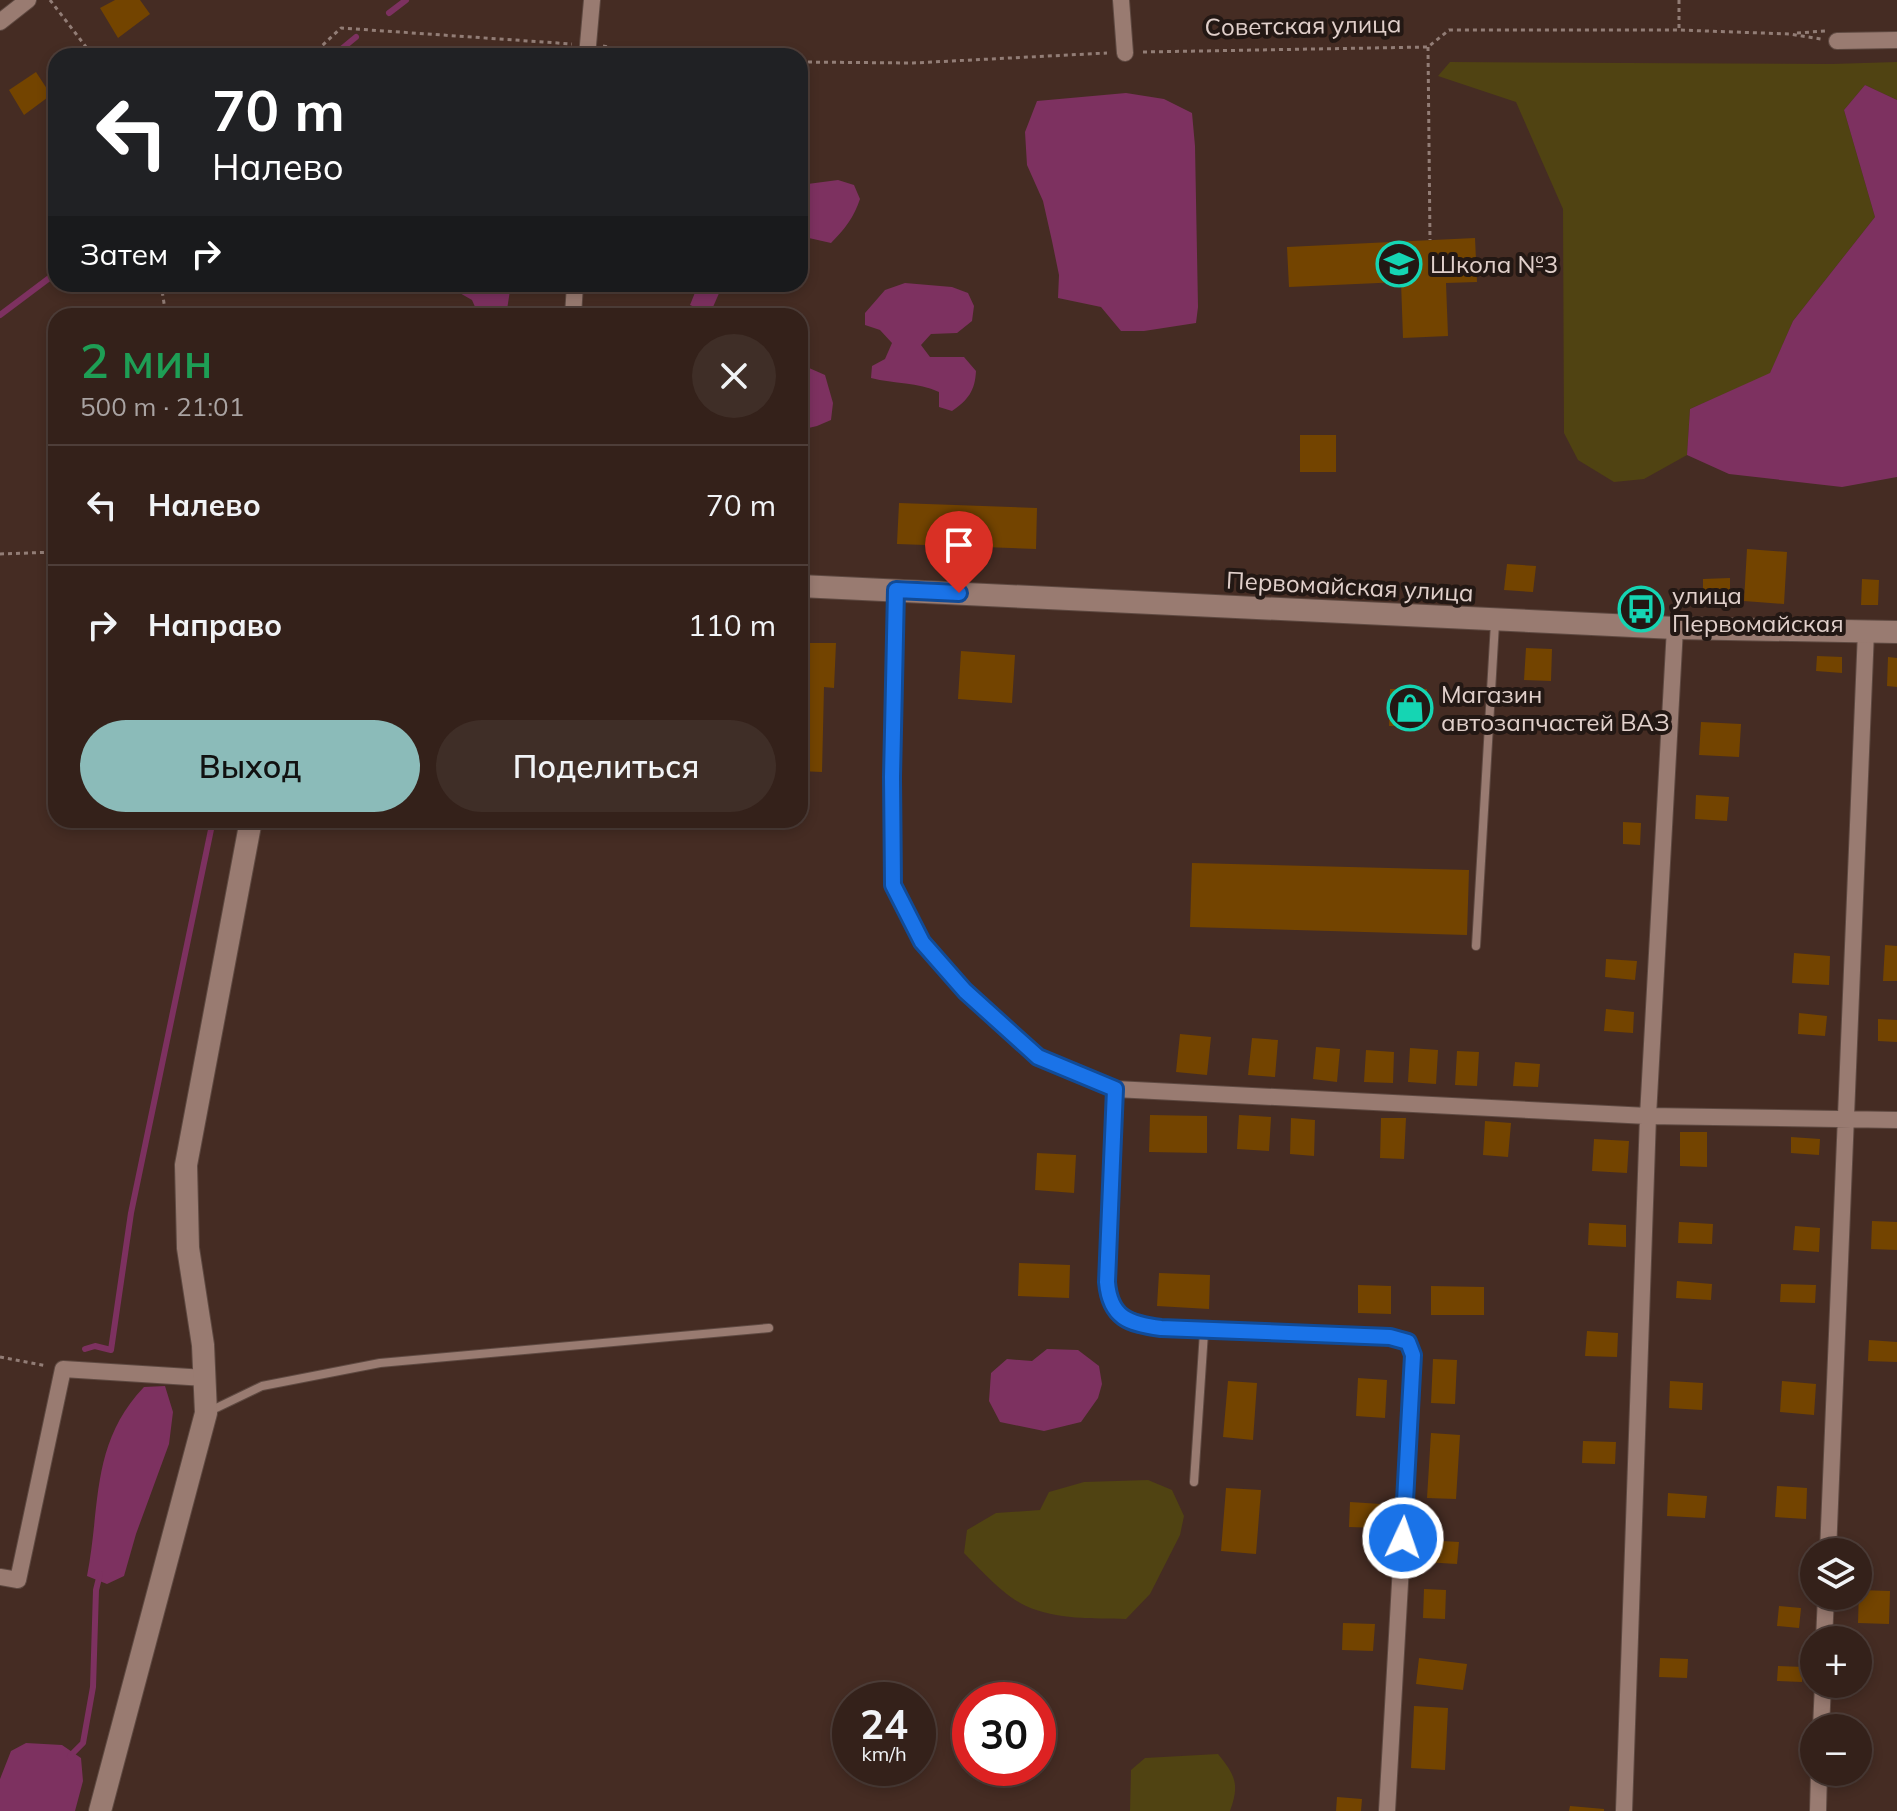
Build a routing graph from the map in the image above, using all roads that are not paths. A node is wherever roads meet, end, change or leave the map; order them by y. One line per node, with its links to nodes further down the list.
1 (28, 0): 4 (street)
2 (592, 0): 7 (street)
3 (1121, 0): 8 (street)
4 (0, 22)
5 (1897, 40): 6 (street)
6 (1837, 41)
7 (587, 48)
8 (1125, 53)
9 (808, 586): 10 (street, Первомайская улица)
10 (896, 590): 11 (street, Первомайская улица); 17 (street)
11 (1495, 619): 12 (street, Первомайская улица); 16 (lane)
12 (1675, 628): 13 (street, Первомайская улица); 18 (street)
13 (1866, 631): 14 (street, Первомайская улица); 19 (street)
14 (1897, 632)
15 (249, 828): 23 (street)
16 (1476, 946)
17 (1115, 1089): 18 (street); 22 (street)
18 (1648, 1116): 19 (street); 31 (street)
19 (1845, 1120): 20 (street); 26 (street)
20 (1897, 1120)
21 (769, 1328): 24 (lane)
22 (1204, 1332): 25 (lane); 30 (street)
23 (205, 1378): 24 (street); 27 (street)
24 (206, 1413): 29 (street)
25 (1194, 1482)
26 (1829, 1538)
27 (0, 1577)
28 (1819, 1786): 32 (street)
29 (100, 1811)
30 (1387, 1811)
31 (1624, 1811)
32 (1818, 1811)

